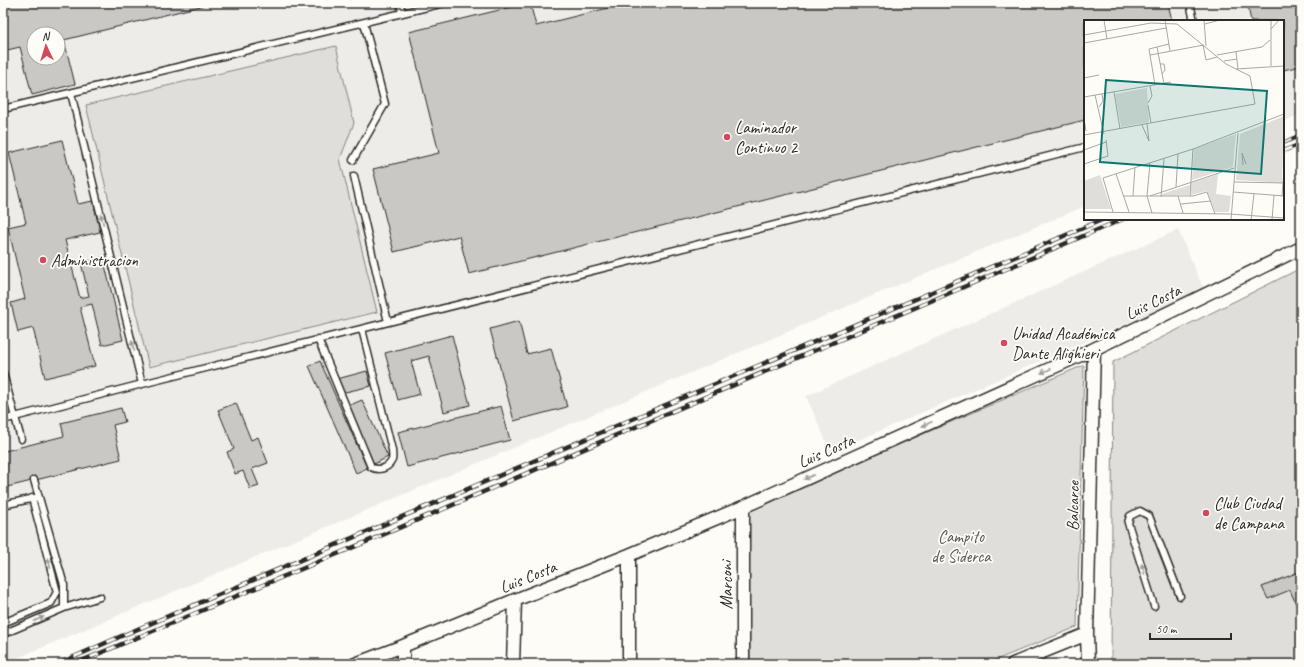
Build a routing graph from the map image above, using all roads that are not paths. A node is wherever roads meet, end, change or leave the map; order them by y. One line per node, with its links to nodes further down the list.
1 (400, 3): 4 (lane)
2 (444, 3): 4 (lane)
3 (1190, 3): 5 (lane)
4 (402, 13): 6 (lane)
5 (1194, 20)
6 (364, 23): 7 (lane); 10 (lane)
7 (71, 93): 8 (lane); 18 (lane, one-way to 7)
8 (3, 109)
9 (1084, 147): 13 (lane)
10 (353, 160)
11 (354, 176): 13 (lane)
12 (1301, 248): 16 (street, Luis Costa)
13 (388, 322): 14 (lane)
14 (362, 328): 15 (lane); 15 (lane)
15 (318, 340): 18 (lane)
16 (1094, 349): 26 (street, Luis Costa, one-way to 26); 35 (street, Balcarce)
17 (3, 373): 19 (lane)
18 (142, 384): 19 (lane)
19 (15, 417): 20 (lane); 21 (lane)
20 (3, 420)
21 (21, 439)
22 (34, 480): 23 (lane)
23 (40, 496): 24 (lane); 32 (lane)
24 (32, 498): 25 (lane); 33 (lane, one-way to 24)
25 (3, 505)
26 (743, 507): 27 (street, Luis Costa); 41 (street, Marconi)
27 (629, 555): 30 (street, Luis Costa); 40 (street)
28 (1180, 596): 31 (lane, one-way to 28)
29 (100, 597): 32 (lane)
30 (514, 600): 36 (street, Luis Costa); 39 (street)
31 (1154, 606)
32 (64, 608): 34 (lane, one-way to 32)
33 (3, 623)
34 (3, 634)
35 (1087, 634): 42 (street); 43 (street, Balcarce)
36 (403, 646): 37 (street, Luis Costa); 38 (street)
37 (355, 664)
38 (403, 664)
39 (513, 664)
40 (630, 664)
41 (743, 664)
42 (1013, 664)
43 (1088, 664)

